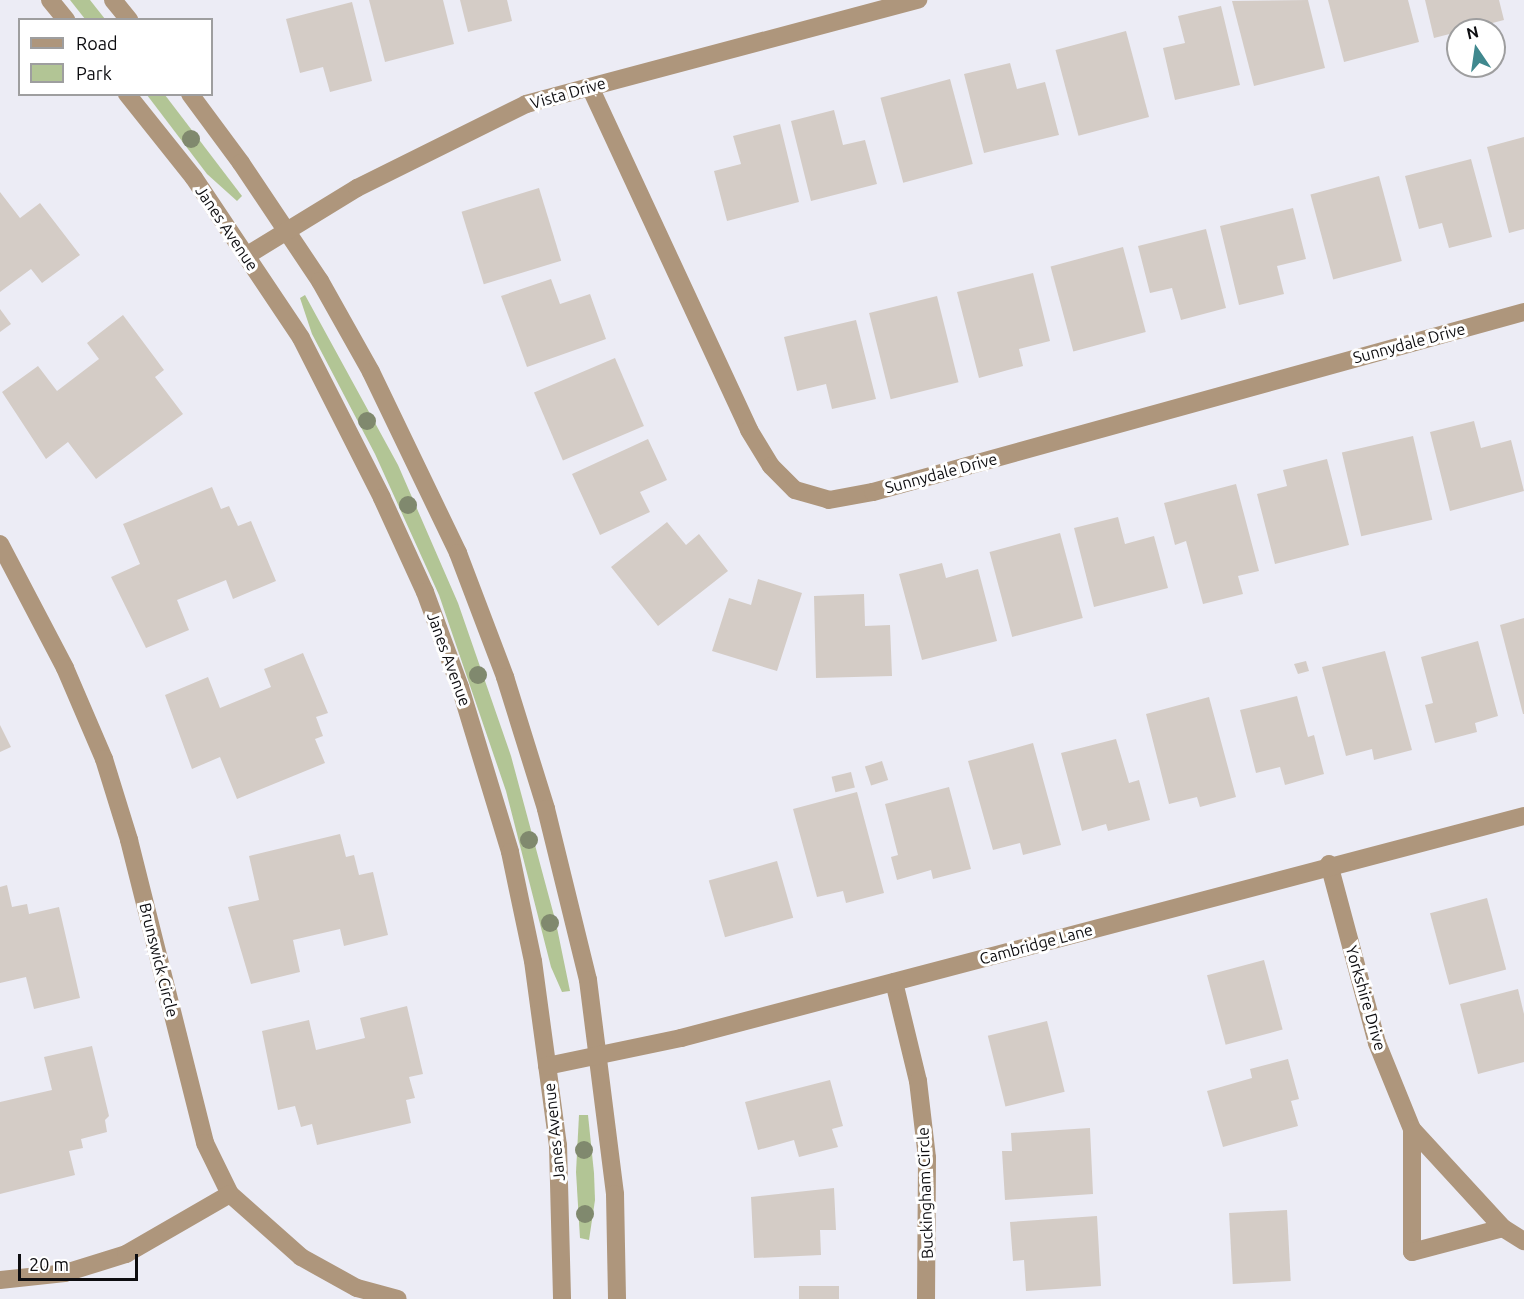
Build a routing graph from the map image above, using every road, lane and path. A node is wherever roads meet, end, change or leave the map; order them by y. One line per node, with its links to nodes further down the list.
1 (50, 0): 4 (street)
2 (113, 0): 5 (street)
3 (918, 0): 6 (street, Vista Drive)
4 (64, 18)
5 (127, 18)
6 (590, 87): 9 (street, Vista Drive); 11 (street, Sunnydale Drive)
7 (129, 96): 10 (street, Janes Avenue)
8 (190, 96): 9 (street)
9 (286, 231): 10 (street, Vista Drive); 16 (street)
10 (246, 256): 17 (street, Janes Avenue)
11 (1524, 312)
12 (0, 544): 19 (street, Brunswick Circle)
13 (1524, 816): 14 (street, Cambridge Lane)
14 (1329, 864): 15 (street, Cambridge Lane); 18 (street, Yorkshire Drive)
15 (894, 982): 16 (street, Cambridge Lane); 27 (street, Buckingham Circle)
16 (599, 1056): 17 (street, Cambridge Lane); 26 (street)
17 (548, 1066): 24 (street, Janes Avenue)
18 (1412, 1130): 20 (street, Yorkshire Drive); 20 (street, Yorkshire Drive)
19 (230, 1194): 22 (street); 23 (street, Brunswick Circle)
20 (1503, 1228): 21 (street, Yorkshire Drive)
21 (1524, 1241)
22 (0, 1280)
23 (398, 1299)
24 (562, 1299)
25 (612, 1299): 26 (street)
26 (617, 1299)
27 (926, 1299)

